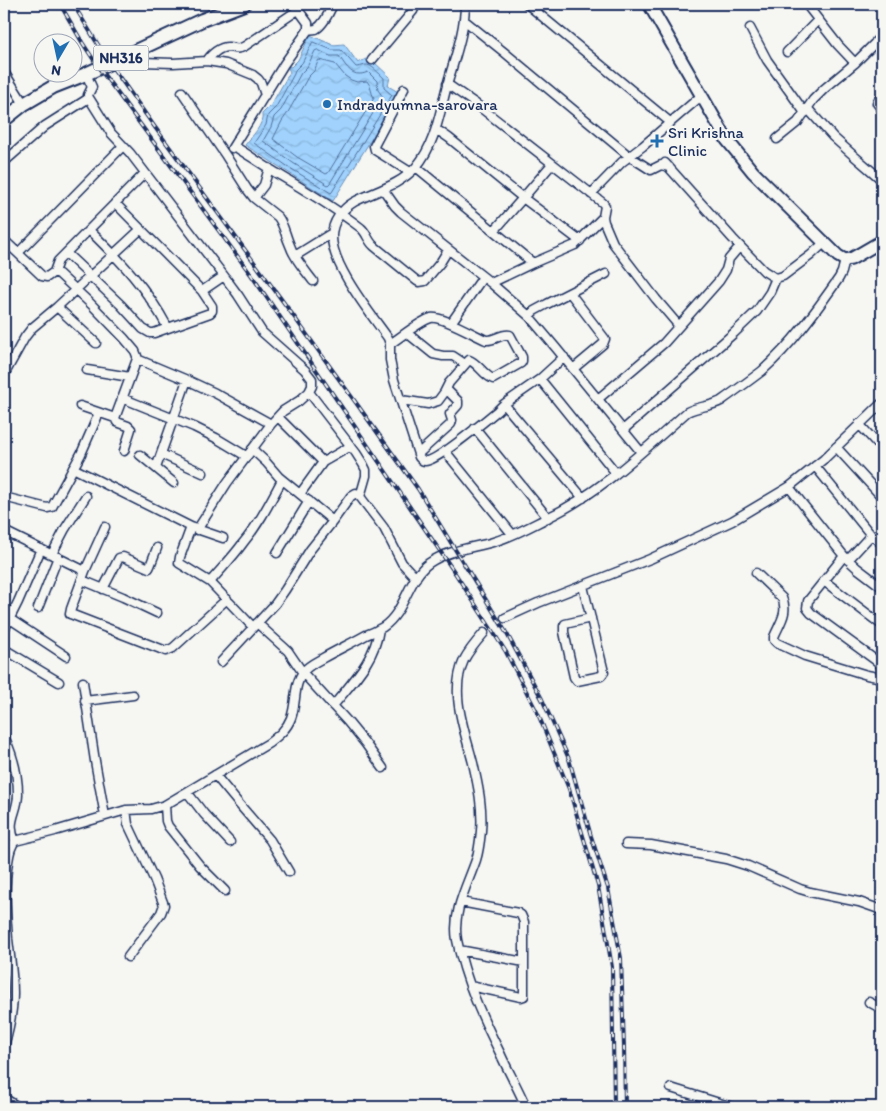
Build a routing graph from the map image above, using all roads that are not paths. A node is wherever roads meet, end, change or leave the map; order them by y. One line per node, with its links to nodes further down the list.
1 (242, 4): 16 (highway, NH316)
2 (333, 4): 12 (street)
3 (416, 4): 17 (street)
4 (465, 4): 9 (street)
5 (527, 4): 33 (street)
6 (649, 4): 26 (main road)
7 (806, 4): 10 (street)
8 (296, 7): 12 (street); 18 (street)
9 (464, 20): 22 (street); 39 (street)
10 (818, 20): 15 (street); 19 (street)
11 (750, 28): 31 (street)
12 (308, 30): 25 (street)
13 (879, 39): 14 (street); 19 (street)
14 (882, 50)
15 (787, 52)
16 (129, 54): 18 (street); 21 (highway, NH316)
17 (372, 60)
18 (207, 61): 25 (street)
19 (855, 63): 31 (street)
20 (4, 72): 29 (street)
21 (86, 74): 28 (street); 29 (highway, NH316)
22 (447, 84): 34 (street); 41 (street)
23 (404, 89): 43 (street)
24 (182, 92): 38 (street)
25 (265, 95): 37 (street)
26 (701, 96): 33 (street); 60 (main road)
27 (882, 97): 30 (street)
28 (89, 98): 36 (street); 40 (street)
29 (24, 104): 32 (highway, NH316)
30 (882, 110)
31 (806, 111): 35 (street); 45 (street)
32 (4, 120)
33 (670, 122): 39 (street)
34 (436, 130): 43 (street); 49 (street)
35 (778, 140)
36 (123, 146): 44 (street); 63 (street)
37 (234, 146): 38 (street); 42 (street)
38 (226, 156): 48 (street)
39 (630, 156): 47 (street); 61 (street)
40 (4, 162)
41 (552, 164): 47 (street); 49 (street)
42 (269, 168): 48 (street); 51 (street)
43 (413, 170): 46 (street); 55 (street)
44 (144, 173): 50 (street); 72 (street)
45 (882, 180)
46 (383, 190): 51 (street); 62 (street)
47 (591, 194): 52 (street)
48 (254, 198): 66 (street)
49 (523, 198): 55 (street); 58 (street)
50 (115, 204): 53 (street); 54 (street)
51 (341, 213): 56 (street); 62 (street)
52 (603, 217): 58 (street); 83 (street)
53 (141, 229): 65 (street); 78 (street)
54 (89, 230): 64 (street); 65 (street)
55 (494, 231): 68 (street)
56 (332, 233): 66 (street); 87 (street)
57 (4, 240): 63 (street)
58 (580, 241): 68 (street)
59 (882, 241): 67 (main road)
60 (824, 243): 67 (main road); 74 (street)
61 (740, 246): 74 (street); 83 (street)
62 (448, 250): 73 (street)
63 (18, 253): 69 (street)
64 (66, 253): 69 (street); 71 (street)
65 (114, 254): 71 (street); 84 (street)
66 (295, 256): 75 (street)
67 (845, 260): 118 (street)
68 (533, 263): 76 (street)
69 (54, 272): 77 (street)
70 (606, 274): 79 (street)
71 (90, 275): 77 (street); 84 (street)
72 (224, 276): 78 (street); 98 (street)
73 (483, 277): 76 (street); 82 (street)
74 (776, 278): 112 (street)
75 (313, 282)
76 (491, 283): 81 (street)
77 (75, 289): 80 (street); 89 (street)
78 (202, 291): 84 (street)
79 (570, 293): 81 (street); 91 (street)
80 (57, 307): 86 (street); 93 (street)
81 (529, 316): 88 (street)
82 (451, 324): 85 (street); 90 (street)
83 (679, 326): 100 (street)
84 (168, 328)
85 (407, 333): 87 (street); 90 (street)
86 (96, 343)
87 (390, 344): 101 (street)
88 (564, 357): 91 (street); 95 (street)
89 (137, 359): 94 (street); 96 (street)
90 (465, 364): 97 (street)
91 (573, 369): 100 (street)
92 (87, 370): 94 (street)
93 (4, 375)
94 (130, 377): 99 (street)
95 (540, 379): 103 (street); 128 (street)
96 (187, 380): 108 (street); 109 (street)
97 (446, 389): 101 (street); 121 (street)
98 (309, 392): 106 (street); 113 (street)
99 (122, 398): 107 (street); 108 (street)
100 (598, 399): 112 (street)
101 (401, 400): 121 (street)
102 (882, 403): 110 (street)
103 (504, 404): 111 (street); 137 (street)
104 (80, 406): 105 (street)
105 (99, 413): 107 (street); 125 (street)
106 (278, 417): 109 (street); 123 (street)
107 (115, 418): 116 (street)
108 (174, 419): 119 (street); 120 (street)
109 (271, 424): 119 (street)
110 (859, 424): 114 (street); 115 (street)
111 (475, 428): 117 (street); 139 (street)
112 (623, 430): 118 (street)
113 (351, 446): 123 (street); 135 (street)
114 (836, 447): 124 (street); 136 (street)
115 (882, 449)
116 (124, 451)
117 (445, 452): 121 (street); 144 (street)
118 (641, 452): 128 (street)
119 (249, 453): 129 (street); 142 (street)
120 (161, 454): 126 (street); 127 (street)
121 (418, 454)
122 (140, 455): 126 (street)
123 (323, 462): 132 (street)
124 (815, 466): 131 (street); 145 (street)
125 (73, 468): 134 (street); 142 (street)
126 (156, 468): 130 (street)
127 (203, 473)
128 (616, 473): 137 (street)
129 (282, 480): 132 (street); 158 (street)
130 (174, 483)
131 (789, 487): 152 (street); 159 (street)
132 (300, 494): 138 (street)
133 (86, 496): 151 (street)
134 (4, 497)
135 (360, 497): 140 (street); 155 (street)
136 (882, 497)
137 (583, 498): 139 (street)
138 (309, 501): 140 (street); 150 (street)
139 (548, 518): 144 (street)
140 (333, 521): 168 (street)
141 (105, 528): 153 (street)
142 (194, 529): 146 (street); 158 (street)
143 (4, 531): 149 (street)
144 (512, 534): 155 (street)
145 (871, 535): 147 (street); 152 (street)
146 (223, 538)
147 (882, 544)
148 (157, 548): 161 (street)
149 (42, 549): 151 (street); 167 (street)
150 (277, 553)
151 (55, 556): 153 (street); 163 (street)
152 (846, 558): 157 (street); 160 (street)
153 (85, 571): 156 (street)
154 (756, 572): 178 (street)
155 (416, 578): 170 (street)
156 (82, 580): 161 (street); 162 (street)
157 (824, 581): 169 (street); 176 (street)
158 (210, 582): 162 (street)
159 (583, 586): 165 (street); 166 (street)
160 (882, 587)
161 (103, 589): 164 (street)
162 (227, 599): 168 (street)
163 (38, 608)
164 (157, 614)
165 (505, 618)
166 (591, 618): 166 (street)
167 (10, 619): 171 (street); 174 (street)
168 (255, 625): 175 (street); 177 (street)
169 (882, 625)
170 (379, 629): 177 (street); 183 (street)
171 (4, 630)
172 (484, 633): 196 (street)
173 (4, 649): 179 (street)
174 (66, 656)
175 (220, 662)
176 (882, 668)
177 (303, 673): 183 (street); 186 (street)
178 (882, 678)
179 (59, 682)
180 (82, 682): 182 (street)
181 (133, 695): 182 (street)
182 (85, 701): 190 (street)
183 (334, 706): 185 (street)
184 (4, 736): 191 (street)
185 (383, 768)
186 (216, 775): 187 (street); 194 (street)
187 (187, 792): 188 (street); 192 (street)
188 (165, 805): 189 (street); 195 (street)
189 (126, 810): 190 (street); 199 (street)
190 (106, 816): 191 (street)
191 (10, 837): 204 (street)
192 (230, 842)
193 (626, 844): 197 (street)
194 (289, 872)
195 (225, 891)
196 (461, 902): 198 (street); 200 (street)
197 (882, 910)
198 (459, 950): 200 (street); 201 (street)
199 (128, 956)
200 (524, 962): 201 (street)
201 (470, 986): 208 (street)
202 (869, 1002): 203 (street)
203 (882, 1009)
204 (4, 1046)
205 (671, 1088): 209 (street)
206 (4, 1098): 207 (street)
207 (18, 1107)
208 (526, 1107)
209 (732, 1107)

